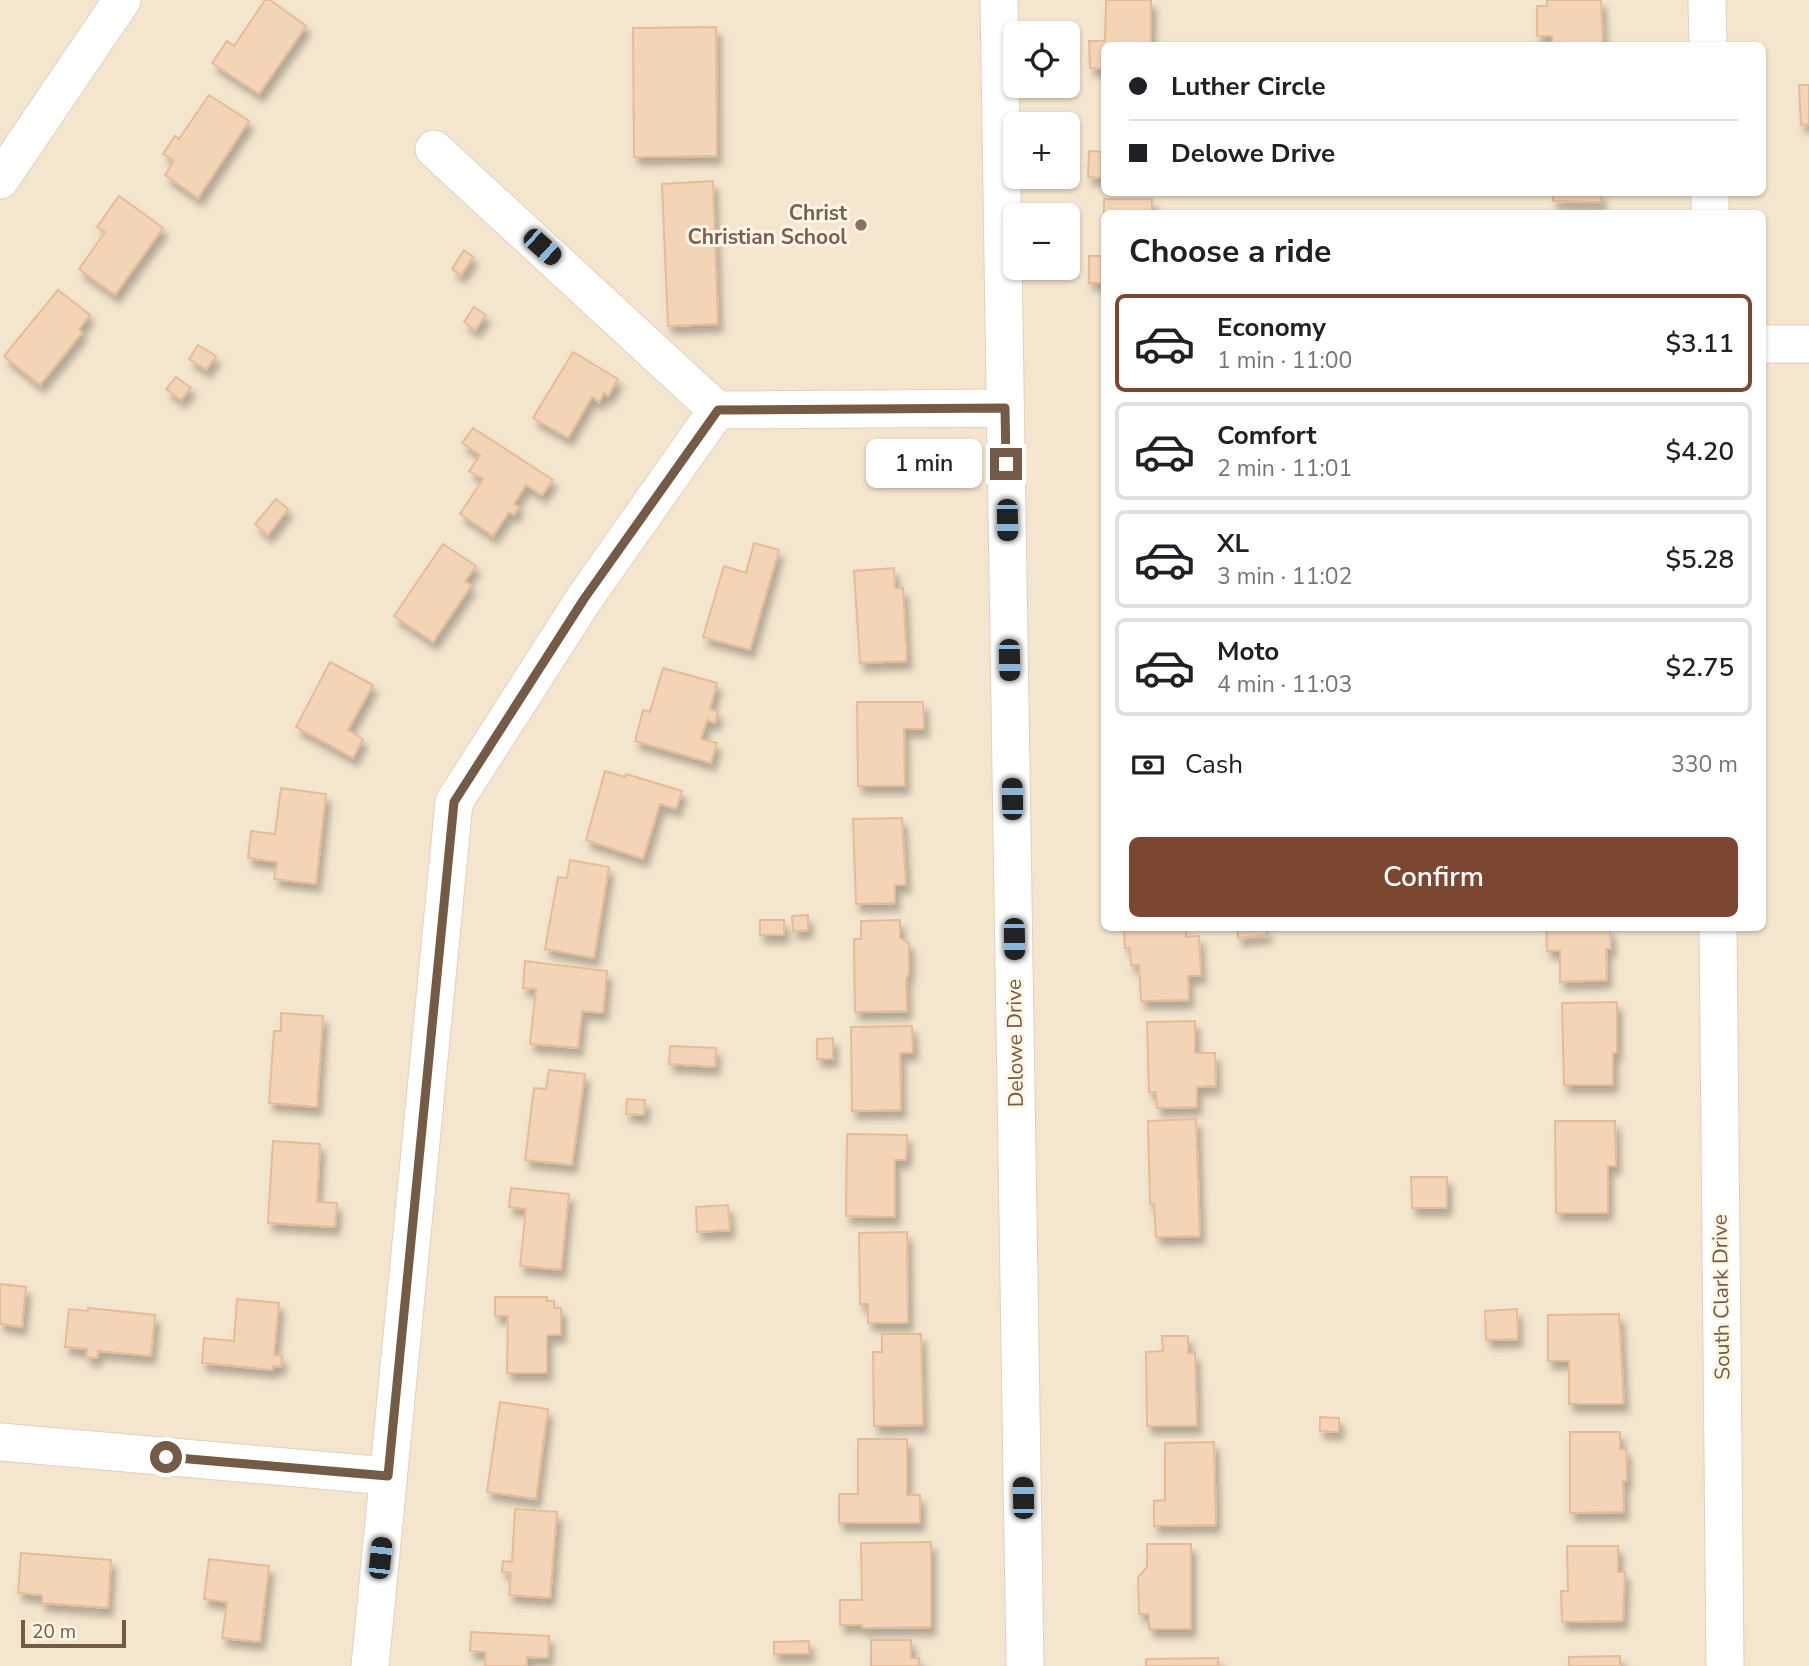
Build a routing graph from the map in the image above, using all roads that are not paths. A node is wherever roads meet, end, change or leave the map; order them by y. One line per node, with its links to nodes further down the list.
1 (122, 0): 6 (street)
2 (999, 0): 9 (street, Delowe Drive)
3 (1707, 0): 4 (street)
4 (1708, 42)
5 (434, 149): 10 (street)
6 (0, 180)
7 (1766, 344): 8 (street)
8 (1809, 344)
9 (1005, 408): 10 (street); 15 (street, Delowe Drive)
10 (718, 410): 13 (street)
11 (1718, 931): 16 (street, South Clark Drive)
12 (0, 1442): 13 (street)
13 (388, 1476): 14 (street)
14 (370, 1666)
15 (1026, 1666)
16 (1725, 1666)

